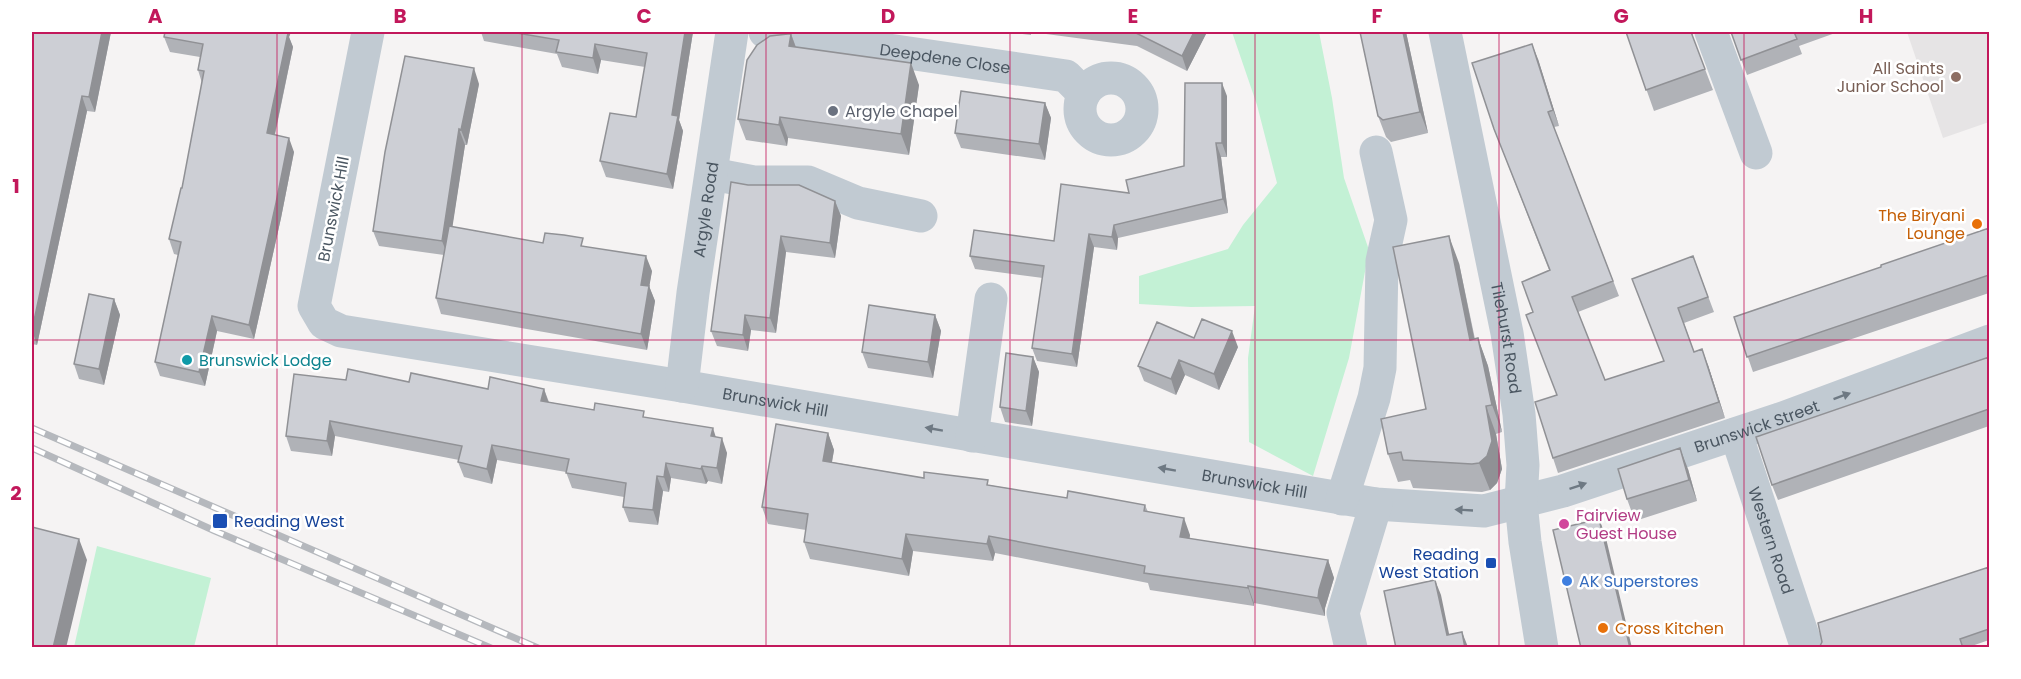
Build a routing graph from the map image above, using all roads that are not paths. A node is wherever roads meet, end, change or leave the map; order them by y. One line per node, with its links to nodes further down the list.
1 (368, 32): 13 (street, Brunswick Hill)
2 (732, 32): 9 (street, Argyle Road)
3 (765, 32): 6 (street, Deepdene Close)
4 (1447, 32): 17 (street, Tilehurst Road)
5 (1711, 32): 8 (street)
6 (1084, 94)
7 (1376, 152): 16 (street)
8 (1756, 153)
9 (712, 174): 10 (street); 13 (street, Argyle Road)
10 (921, 216)
11 (991, 299): 15 (street)
12 (1989, 341): 14 (street, Brunswick Street, one-way to 12)
13 (682, 386): 15 (street, Brunswick Hill, one-way to 13)
14 (1736, 434): 17 (street, Brunswick Street, one-way to 14); 21 (street, Western Road)
15 (972, 436): 16 (street, Brunswick Hill, one-way to 15)
16 (1342, 499): 18 (street, Brunswick Hill)
17 (1521, 502): 18 (street, Brunswick Hill, one-way to 18); 20 (street, Tilehurst Road)
18 (1376, 504): 19 (street)
19 (1351, 648)
20 (1542, 648)
21 (1807, 648)

